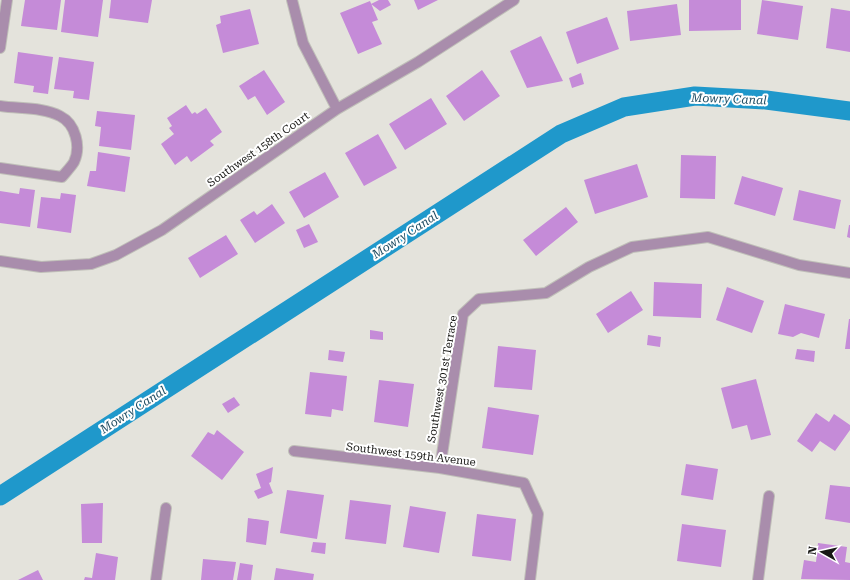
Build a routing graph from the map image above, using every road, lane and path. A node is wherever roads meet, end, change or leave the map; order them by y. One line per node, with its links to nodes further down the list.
1 (7, 0): 4 (street)
2 (292, 0): 6 (street)
3 (514, 0): 6 (street, Southwest 158th Court)
4 (0, 48)
5 (0, 106): 7 (street)
6 (337, 109): 8 (street, Southwest 158th Court)
7 (0, 168)
8 (0, 261)
9 (850, 273): 11 (street, Southwest 301st Terrace)
10 (294, 451): 11 (street, Southwest 159th Avenue)
11 (440, 468): 15 (street, Southwest 159th Avenue)
12 (769, 496): 16 (street)
13 (166, 508): 14 (street)
14 (156, 580)
15 (530, 580)
16 (758, 580)

